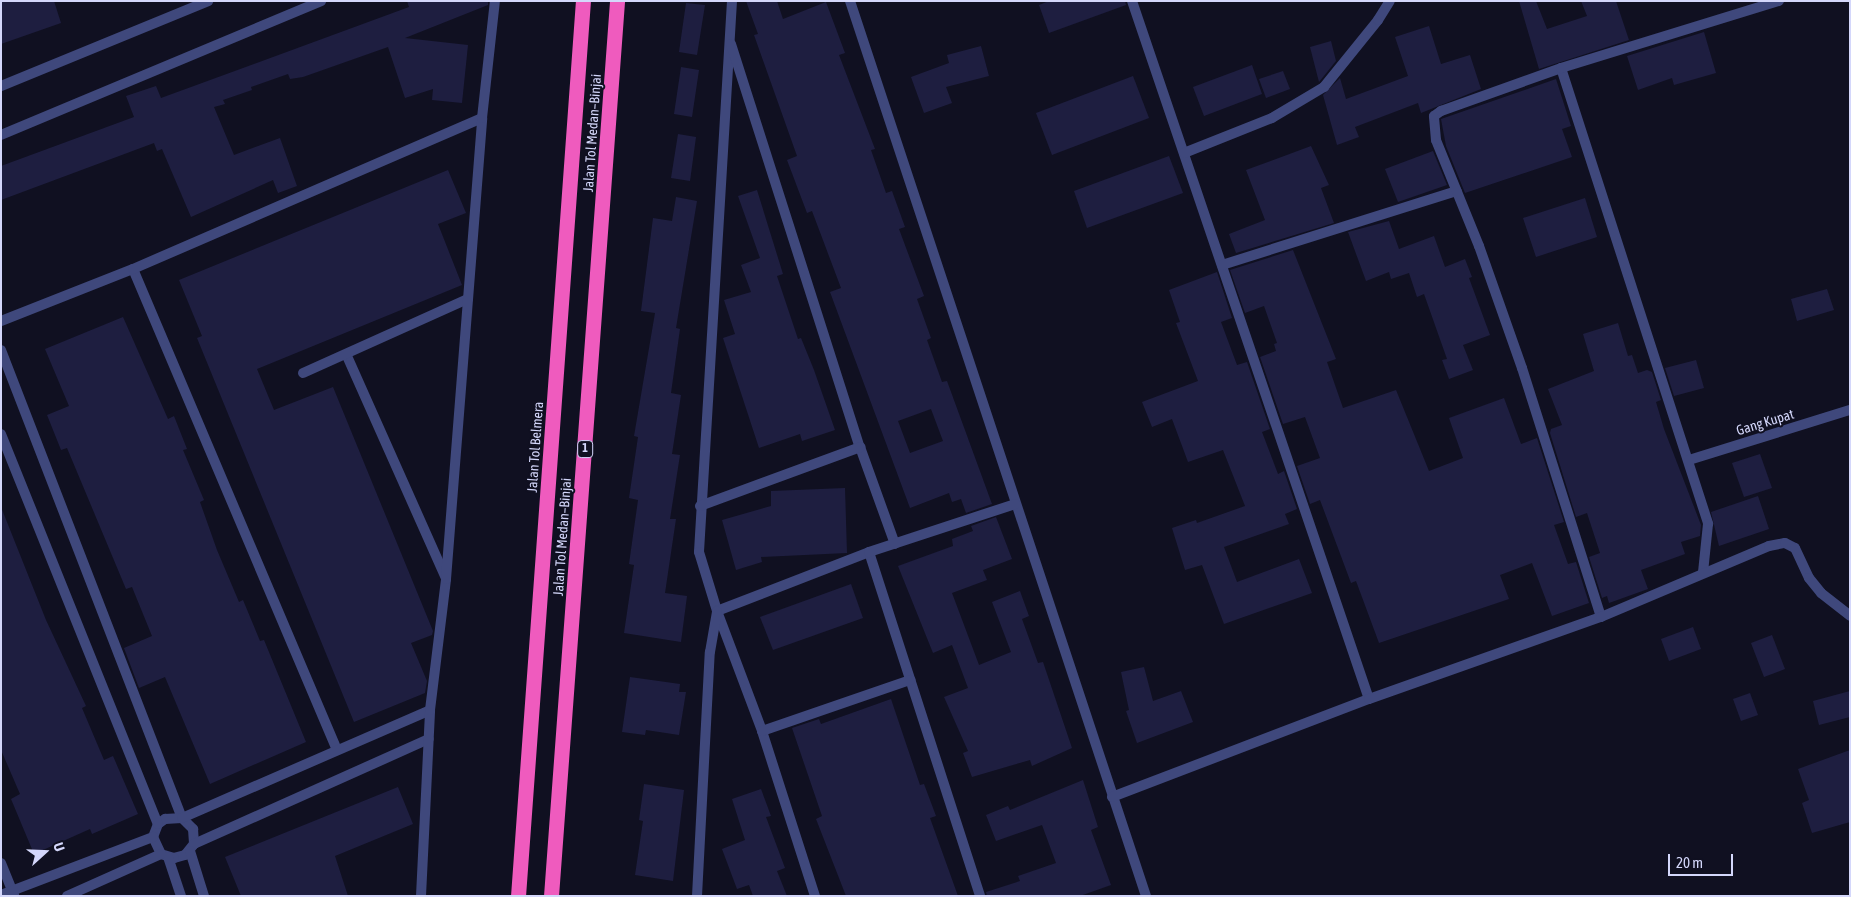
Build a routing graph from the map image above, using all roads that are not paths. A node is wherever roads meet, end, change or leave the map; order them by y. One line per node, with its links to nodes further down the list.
1 (208, 1): 13 (street)
2 (321, 1): 15 (street)
3 (495, 1): 14 (street)
4 (583, 1): 57 (highway, Jalan Tol Belmera)
5 (618, 1): 58 (highway, Jalan Tol Medan–Binjai / 1)
6 (732, 1): 11 (street)
7 (850, 1): 29 (street)
8 (1132, 1): 16 (street)
9 (1390, 1): 16 (street)
10 (1779, 1): 12 (street)
11 (729, 38): 27 (street); 30 (street)
12 (1561, 68): 17 (street); 28 (street)
13 (1, 86)
14 (482, 118): 19 (street); 20 (street)
15 (1, 135)
16 (1184, 153): 18 (street)
17 (1457, 192): 18 (street); 37 (street)
18 (1222, 265): 39 (street)
19 (133, 269): 21 (street); 43 (street)
20 (468, 299): 23 (street); 34 (street)
21 (1, 321)
22 (1, 350): 45 (street)
23 (347, 356): 24 (street); 34 (street)
24 (303, 373)
25 (1850, 410): 28 (street, Gang Kupat)
26 (1, 434): 46 (street)
27 (860, 447): 30 (street); 31 (street)
28 (1689, 460): 33 (street)
29 (1015, 504): 31 (street); 44 (street)
30 (700, 506): 35 (street)
31 (896, 544): 32 (street)
32 (869, 552): 35 (street); 38 (street)
33 (1703, 572): 36 (street); 37 (street)
34 (446, 579): 40 (street)
35 (717, 611): 41 (street); 59 (street)
36 (1850, 616)
37 (1601, 617): 39 (street)
38 (910, 680): 41 (street); 61 (street)
39 (1369, 699): 44 (street)
40 (430, 710): 42 (street); 43 (street)
41 (762, 731): 60 (street)
42 (429, 739): 48 (street); 56 (street)
43 (337, 750): 45 (street)
44 (1112, 797): 62 (street)
45 (182, 818): 46 (street); 48 (street)
46 (158, 824): 47 (street)
47 (153, 837): 49 (street); 51 (street)
48 (192, 847): 49 (street); 55 (street)
49 (165, 855): 53 (street); 54 (street)
50 (1, 863): 51 (street)
51 (13, 893): 52 (street)
52 (1, 894)
53 (67, 896)
54 (181, 896)
55 (204, 896)
56 (421, 896)
57 (518, 896)
58 (551, 896)
59 (697, 896)
60 (815, 896)
61 (980, 896)
62 (1146, 896)

